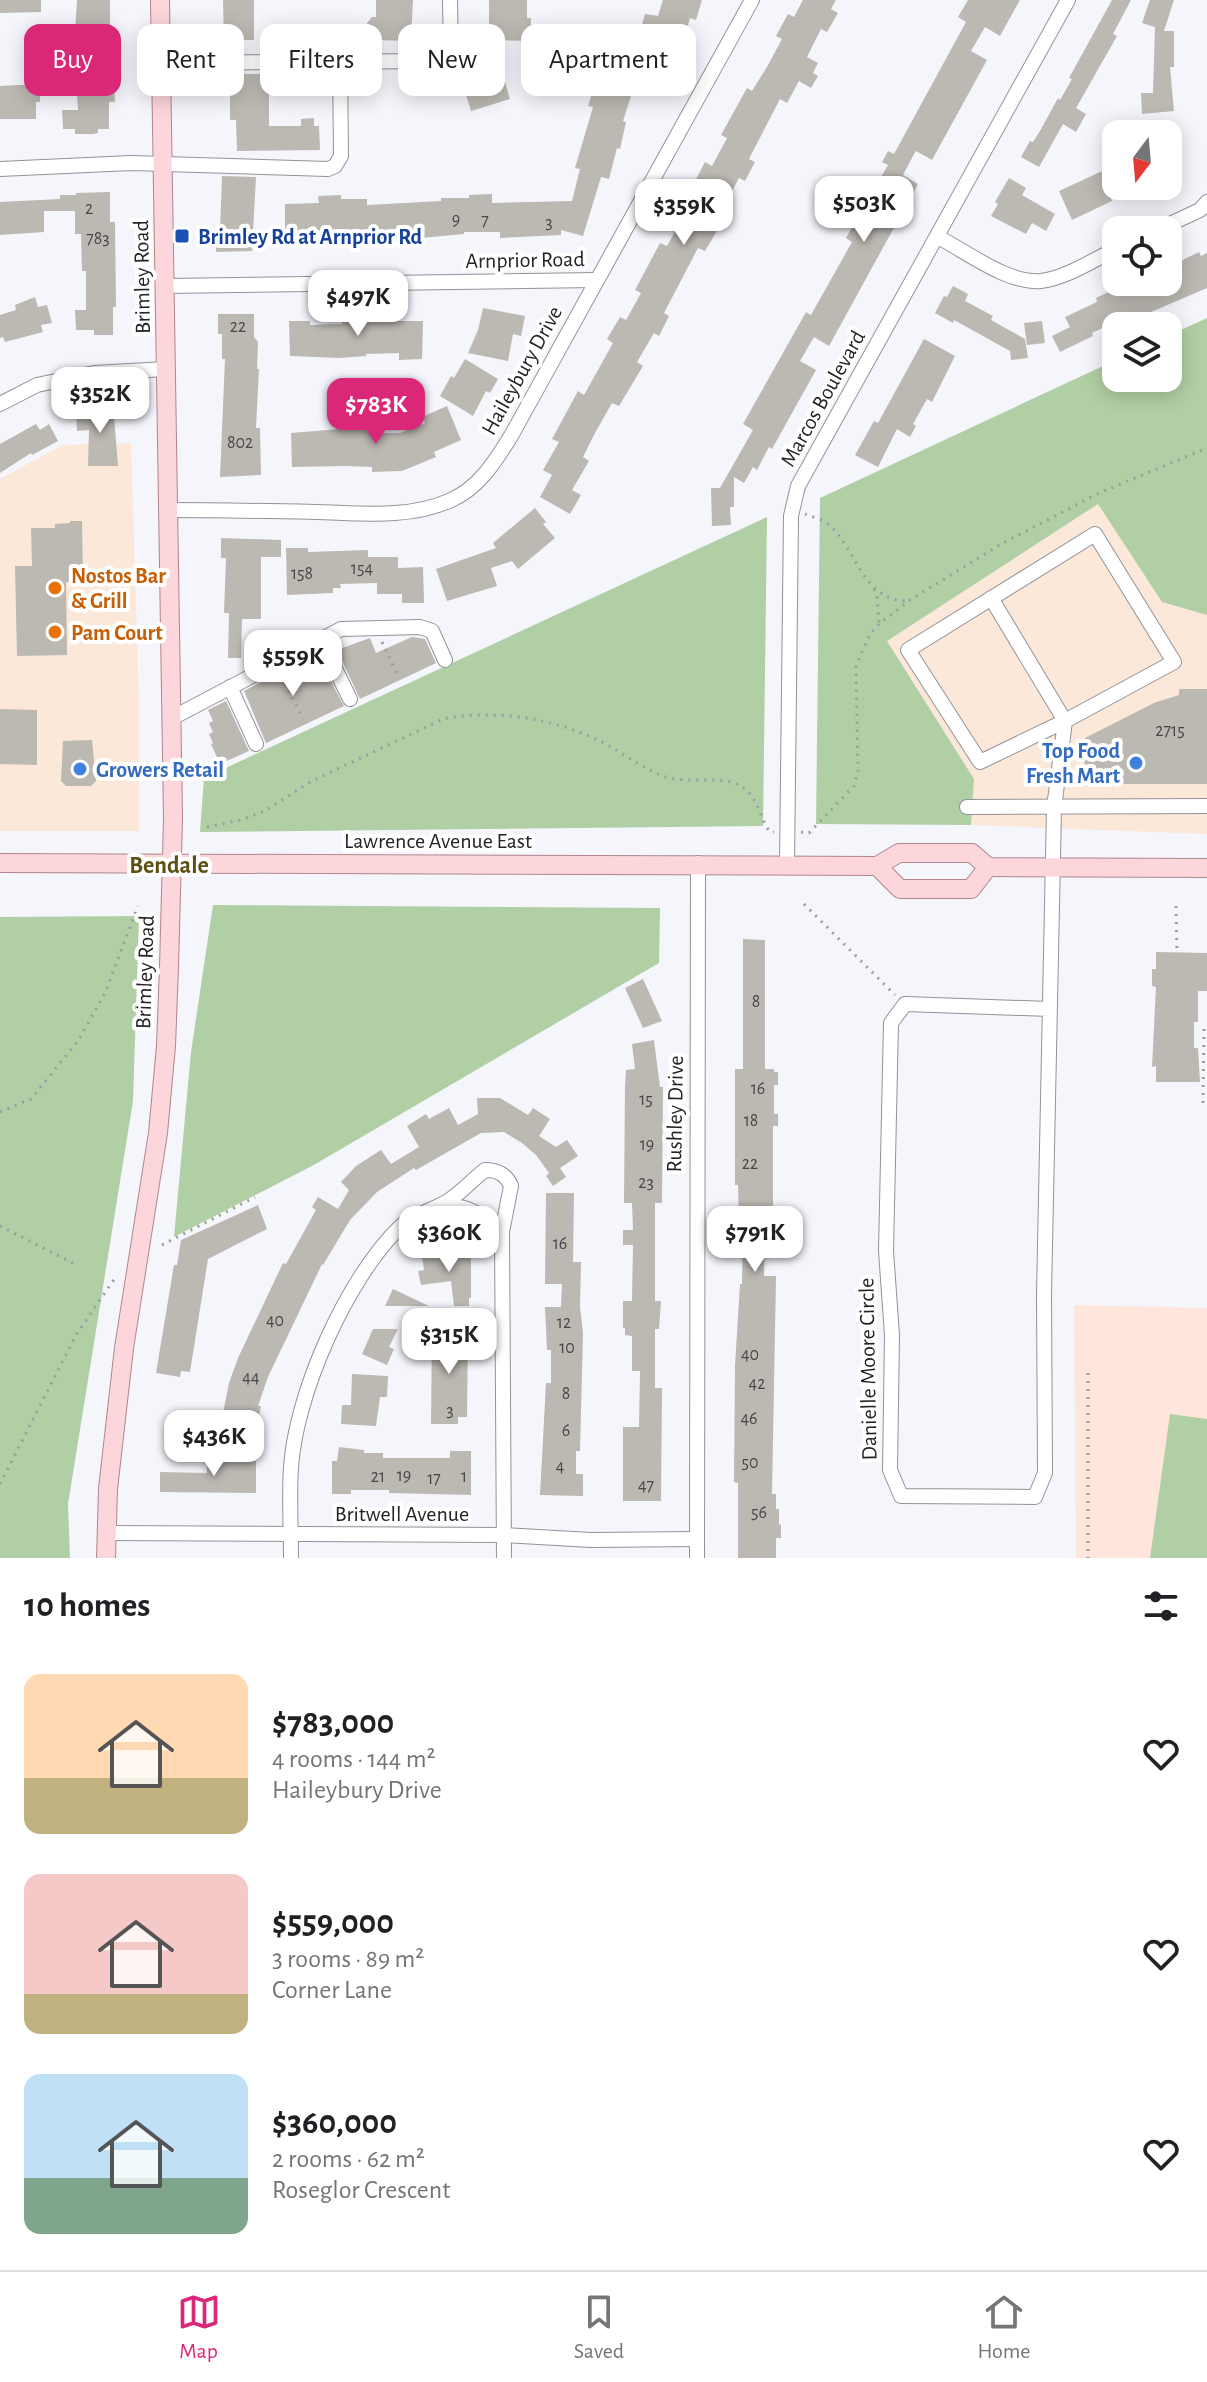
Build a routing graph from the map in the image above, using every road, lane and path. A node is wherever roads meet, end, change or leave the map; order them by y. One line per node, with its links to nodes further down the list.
1 (160, 0): 5 (main road, Brimley Road)
2 (450, 0): 6 (street)
3 (752, 0): 15 (street, Haileybury Drive)
4 (1068, 0): 13 (street, Marcos Boulevard)
5 (160, 24)
6 (382, 62)
7 (161, 96): 9 (main road, Brimley Road)
8 (340, 96): 9 (street)
9 (163, 164): 10 (street); 16 (main road, Brimley Road)
10 (0, 169)
11 (1207, 202): 12 (street)
12 (1182, 218)
13 (938, 237): 14 (street); 20 (street, Marcos Boulevard)
14 (1102, 256)
15 (596, 280): 16 (street, Arnprior Road); 19 (street, Haileybury Drive)
16 (166, 286): 17 (main road, Brimley Road)
17 (166, 369): 18 (street); 19 (main road, Brimley Road)
18 (0, 404)
19 (169, 510): 32 (main road, Brimley Road)
20 (792, 510): 21 (path); 40 (street, Marcos Boulevard)
21 (874, 589): 23 (path); 24 (path)
22 (991, 598): 34 (street); 34 (street); 34 (street)
23 (910, 600)
24 (879, 624)
25 (375, 628): 26 (street); 27 (street); 29 (path)
26 (321, 640): 28 (street); 31 (street)
27 (445, 660)
28 (275, 664): 30 (street); 33 (path)
29 (397, 674)
30 (230, 687): 32 (street); 35 (street)
31 (350, 699)
32 (172, 718): 45 (main road, Brimley Road)
33 (303, 719)
34 (1065, 721): 38 (street, Danielle Moore Circle)
35 (256, 744)
36 (1207, 806): 38 (street)
37 (967, 807): 38 (street)
38 (1054, 808): 48 (street, Danielle Moore Circle)
39 (207, 827): 40 (path)
40 (788, 832): 41 (path); 44 (street, Marcos Boulevard)
41 (809, 833)
42 (0, 863): 45 (main road, Lawrence Avenue East)
43 (698, 863): 44 (main road, Lawrence Avenue East); 45 (main road, Lawrence Avenue East); 72 (street, Rushley Drive)
44 (787, 863): 46 (main road, Lawrence Avenue East)
45 (172, 865): 69 (main road, Brimley Road)
46 (877, 866): 47 (main road, Lawrence Avenue East); 47 (main road)
47 (988, 867): 48 (main road, Lawrence Avenue East)
48 (1052, 867): 49 (main road, Lawrence Avenue East); 55 (street, Danielle Moore Circle)
49 (1207, 868)
50 (804, 904): 54 (path)
51 (138, 906): 59 (path)
52 (1176, 906): 53 (path)
53 (1177, 953)
54 (905, 1004): 55 (street); 55 (street, Danielle Moore Circle)
55 (1049, 1009)
56 (1204, 1027): 57 (path)
57 (1205, 1062): 58 (path)
58 (1203, 1103)
59 (0, 1112)
60 (255, 1197): 64 (path)
61 (438, 1206): 63 (street); 63 (street); 70 (street)
62 (0, 1226): 65 (path)
63 (503, 1244): 71 (street)
64 (162, 1245)
65 (75, 1264)
66 (115, 1278): 68 (path)
67 (1088, 1373): 77 (path)
68 (0, 1484)
69 (107, 1533): 70 (street, Britwell Avenue); 73 (main road, Brimley Road)
70 (291, 1535): 71 (street, Britwell Avenue); 74 (street)
71 (504, 1535): 72 (street, Britwell Avenue); 75 (street)
72 (697, 1539): 76 (street, Rushley Drive)
73 (106, 1558)
74 (291, 1558)
75 (504, 1558)
76 (697, 1558)
77 (1088, 1558)

